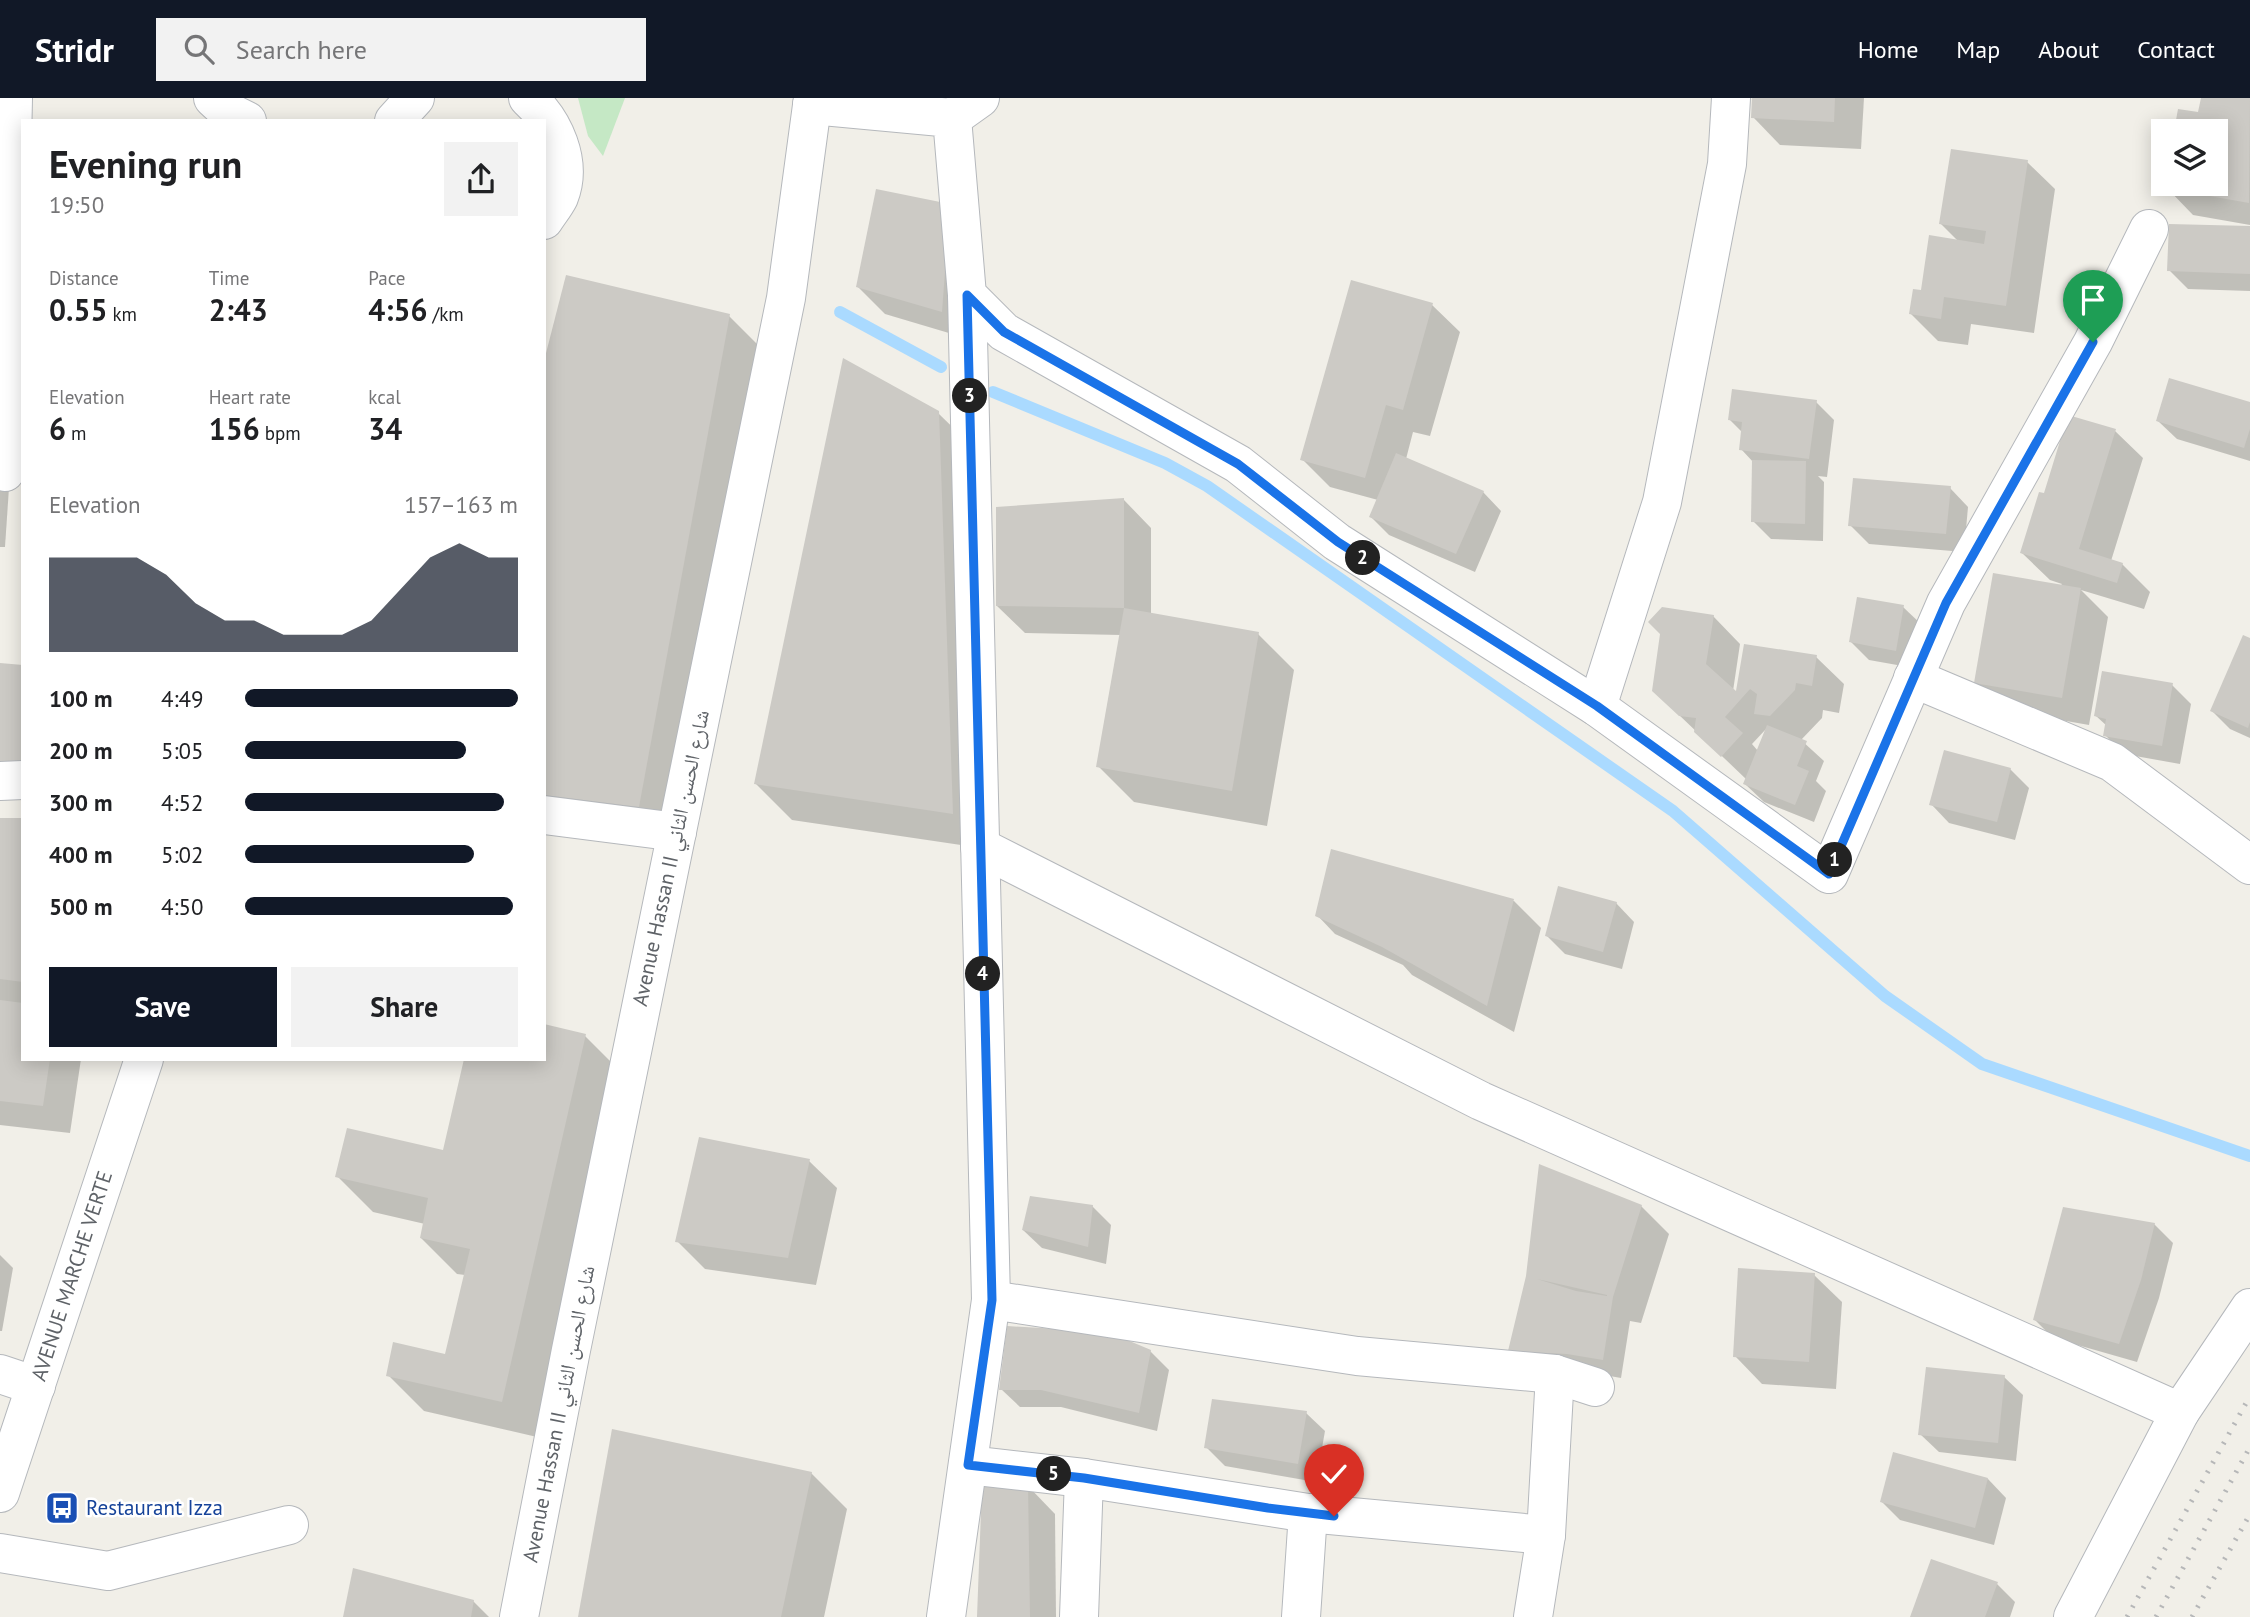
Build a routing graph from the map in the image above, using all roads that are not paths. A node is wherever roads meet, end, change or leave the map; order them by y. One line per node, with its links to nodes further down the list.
1 (213, 98): 8 (street)
2 (528, 98): 9 (street)
3 (559, 98): 9 (street)
4 (1731, 98): 15 (street)
5 (812, 101): 6 (street); 19 (street, Avenue Hassan II شارع الحسن الثاني)
6 (961, 105): 12 (street)
7 (9, 108): 13 (street)
8 (243, 119)
9 (563, 161): 10 (street)
10 (546, 217)
11 (2149, 229): 14 (street)
12 (967, 295): 15 (street); 20 (street)
13 (5, 471)
14 (1913, 678): 15 (street); 21 (street)
15 (1597, 706)
16 (21, 780): 17 (street)
17 (0, 781)
18 (546, 815): 19 (street)
19 (677, 832): 37 (street, Avenue Hassan II شارع الحسن الثاني)
20 (980, 847): 23 (street); 29 (street)
21 (2250, 865)
22 (143, 1061): 27 (street, AVENUE MARCHE VERTE)
23 (992, 1300): 26 (street); 30 (street)
24 (2250, 1308): 29 (street)
25 (0, 1374): 27 (street)
26 (1555, 1374): 28 (street); 35 (street)
27 (36, 1386): 32 (street, AVENUE MARCHE VERTE)
28 (1594, 1387)
29 (2180, 1412): 42 (street)
30 (968, 1465): 31 (street); 38 (street)
31 (1084, 1478): 33 (street); 39 (street)
32 (0, 1493)
33 (1308, 1513): 35 (street); 40 (street)
34 (289, 1525): 36 (street)
35 (1546, 1535): 41 (street)
36 (0, 1553)
37 (519, 1617)
38 (946, 1617)
39 (1079, 1617)
40 (1301, 1617)
41 (1533, 1617)
42 (2073, 1617)

